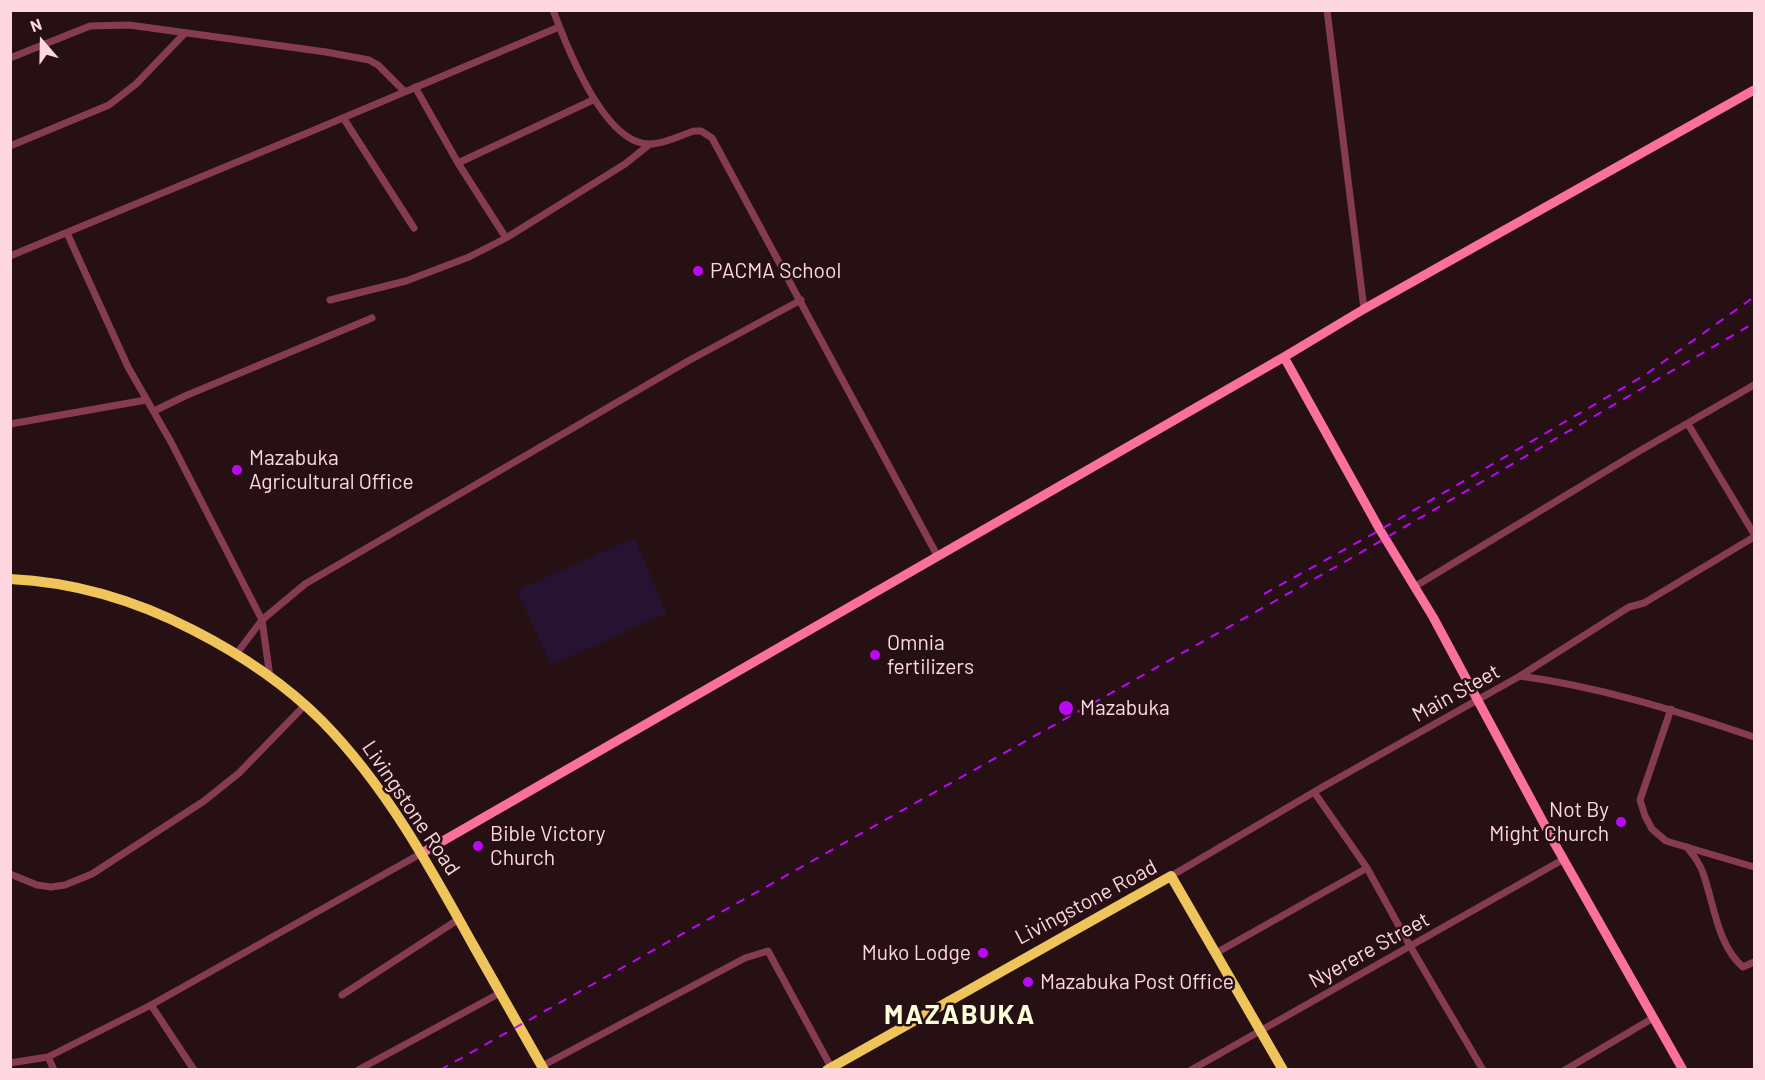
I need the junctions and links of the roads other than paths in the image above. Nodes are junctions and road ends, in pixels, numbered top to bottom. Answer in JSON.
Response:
{"nodes":[{"id":1,"x":553,"y":10,"type":"edge"},
{"id":2,"x":1327,"y":10,"type":"edge"},
{"id":3,"x":559,"y":27,"type":"junction"},
{"id":4,"x":184,"y":34,"type":"junction"},
{"id":5,"x":10,"y":58,"type":"edge"},
{"id":6,"x":415,"y":87,"type":"junction"},
{"id":7,"x":1755,"y":90,"type":"edge"},
{"id":8,"x":404,"y":91,"type":"junction"},
{"id":9,"x":593,"y":100,"type":"junction"},
{"id":10,"x":344,"y":119,"type":"junction"},
{"id":11,"x":650,"y":144,"type":"junction"},
{"id":12,"x":10,"y":146,"type":"edge"},
{"id":13,"x":458,"y":163,"type":"junction"},
{"id":14,"x":414,"y":228,"type":"dead end"},
{"id":15,"x":67,"y":233,"type":"junction"},
{"id":16,"x":506,"y":238,"type":"junction"},
{"id":17,"x":10,"y":256,"type":"edge"},
{"id":18,"x":330,"y":300,"type":"dead end"},
{"id":19,"x":801,"y":300,"type":"junction"},
{"id":20,"x":1364,"y":309,"type":"junction"},
{"id":21,"x":372,"y":318,"type":"dead end"},
{"id":22,"x":1284,"y":357,"type":"junction"},
{"id":23,"x":1755,"y":385,"type":"edge"},
{"id":24,"x":146,"y":400,"type":"junction"},
{"id":25,"x":154,"y":411,"type":"junction"},
{"id":26,"x":10,"y":424,"type":"edge"},
{"id":27,"x":1688,"y":424,"type":"junction"},
{"id":28,"x":1748,"y":524,"type":"junction"},
{"id":29,"x":1755,"y":536,"type":"edge"},
{"id":30,"x":1744,"y":543,"type":"junction"},
{"id":31,"x":938,"y":557,"type":"junction"},
{"id":32,"x":10,"y":579,"type":"edge"},
{"id":33,"x":1414,"y":587,"type":"junction"},
{"id":34,"x":262,"y":620,"type":"junction"},
{"id":35,"x":237,"y":653,"type":"junction"},
{"id":36,"x":1520,"y":676,"type":"junction"},
{"id":37,"x":270,"y":677,"type":"junction"},
{"id":38,"x":1478,"y":700,"type":"junction"},
{"id":39,"x":304,"y":705,"type":"junction"},
{"id":40,"x":1671,"y":709,"type":"junction"},
{"id":41,"x":1755,"y":737,"type":"edge"},
{"id":42,"x":1314,"y":792,"type":"junction"},
{"id":43,"x":1687,"y":848,"type":"junction"},
{"id":44,"x":422,"y":853,"type":"junction"},
{"id":45,"x":1564,"y":859,"type":"junction"},
{"id":46,"x":1755,"y":867,"type":"edge"},
{"id":47,"x":1367,"y":868,"type":"junction"},
{"id":48,"x":10,"y":874,"type":"edge"},
{"id":49,"x":1171,"y":876,"type":"junction"},
{"id":50,"x":459,"y":919,"type":"junction"},
{"id":51,"x":1410,"y":946,"type":"junction"},
{"id":52,"x":1216,"y":953,"type":"junction"},
{"id":53,"x":1755,"y":962,"type":"edge"},
{"id":54,"x":500,"y":993,"type":"junction"},
{"id":55,"x":342,"y":995,"type":"dead end"},
{"id":56,"x":151,"y":1005,"type":"junction"},
{"id":57,"x":1653,"y":1018,"type":"junction"},
{"id":58,"x":1261,"y":1030,"type":"junction"},
{"id":59,"x":48,"y":1057,"type":"junction"},
{"id":60,"x":10,"y":1063,"type":"edge"},
{"id":61,"x":543,"y":1068,"type":"edge"},
{"id":62,"x":829,"y":1068,"type":"edge"},
{"id":63,"x":54,"y":1070,"type":"edge"},
{"id":64,"x":194,"y":1070,"type":"edge"},
{"id":65,"x":358,"y":1070,"type":"edge"},
{"id":66,"x":1191,"y":1070,"type":"edge"},
{"id":67,"x":1283,"y":1070,"type":"edge"},
{"id":68,"x":1483,"y":1070,"type":"edge"},
{"id":69,"x":1564,"y":1070,"type":"edge"},
{"id":70,"x":1683,"y":1070,"type":"edge"}],
"edges":[{"from":1,"to":3,"type":"street"},
{"from":2,"to":20,"type":"street"},
{"from":3,"to":6,"type":"street"},
{"from":3,"to":9,"type":"street"},
{"from":4,"to":5,"type":"street"},
{"from":4,"to":8,"type":"street"},
{"from":4,"to":12,"type":"street"},
{"from":6,"to":8,"type":"street"},
{"from":6,"to":13,"type":"street"},
{"from":7,"to":20,"type":"main road"},
{"from":8,"to":10,"type":"street"},
{"from":9,"to":11,"type":"street"},
{"from":9,"to":13,"type":"street"},
{"from":10,"to":14,"type":"street"},
{"from":10,"to":15,"type":"street"},
{"from":11,"to":16,"type":"street"},
{"from":11,"to":19,"type":"street"},
{"from":13,"to":16,"type":"street"},
{"from":15,"to":17,"type":"street"},
{"from":15,"to":24,"type":"street"},
{"from":16,"to":18,"type":"street"},
{"from":19,"to":31,"type":"street"},
{"from":19,"to":34,"type":"street"},
{"from":20,"to":22,"type":"main road"},
{"from":21,"to":25,"type":"street"},
{"from":22,"to":31,"type":"main road"},
{"from":22,"to":33,"type":"main road"},
{"from":23,"to":27,"type":"street"},
{"from":24,"to":25,"type":"street"},
{"from":24,"to":26,"type":"street"},
{"from":25,"to":34,"type":"street"},
{"from":27,"to":28,"type":"street"},
{"from":27,"to":33,"type":"street"},
{"from":28,"to":29,"type":"street"},
{"from":28,"to":30,"type":"street"},
{"from":29,"to":30,"type":"street","name":"Main Steet"},
{"from":30,"to":36,"type":"street","name":"Main Steet"},
{"from":31,"to":44,"type":"main road"},
{"from":32,"to":35,"type":"highway","name":"Livingstone Road"},
{"from":33,"to":38,"type":"main road"},
{"from":34,"to":35,"type":"street"},
{"from":34,"to":37,"type":"street"},
{"from":35,"to":37,"type":"highway","name":"Livingstone Road"},
{"from":36,"to":38,"type":"street","name":"Main Steet"},
{"from":36,"to":40,"type":"street"},
{"from":37,"to":39,"type":"highway","name":"Livingstone Road"},
{"from":38,"to":42,"type":"street","name":"Main Steet"},
{"from":38,"to":45,"type":"main road"},
{"from":39,"to":44,"type":"highway","name":"Livingstone Road"},
{"from":39,"to":48,"type":"street"},
{"from":40,"to":41,"type":"street"},
{"from":40,"to":43,"type":"street"},
{"from":42,"to":47,"type":"street"},
{"from":42,"to":49,"type":"street","name":"Main Steet"},
{"from":43,"to":46,"type":"street"},
{"from":43,"to":53,"type":"street"},
{"from":44,"to":50,"type":"highway","name":"Livingstone Road"},
{"from":44,"to":56,"type":"street"},
{"from":45,"to":51,"type":"street","name":"Nyerere Street"},
{"from":45,"to":57,"type":"main road"},
{"from":47,"to":51,"type":"street"},
{"from":47,"to":52,"type":"street"},
{"from":49,"to":52,"type":"highway","name":"Livingstone Road"},
{"from":49,"to":62,"type":"highway","name":"Livingstone Road"},
{"from":50,"to":54,"type":"highway","name":"Livingstone Road"},
{"from":50,"to":55,"type":"street"},
{"from":51,"to":58,"type":"street","name":"Nyerere Street"},
{"from":51,"to":68,"type":"street"},
{"from":52,"to":58,"type":"highway","name":"Livingstone Road"},
{"from":54,"to":61,"type":"highway","name":"Livingstone Road"},
{"from":54,"to":65,"type":"street"},
{"from":56,"to":59,"type":"street"},
{"from":56,"to":64,"type":"street"},
{"from":57,"to":69,"type":"street"},
{"from":57,"to":70,"type":"main road"},
{"from":58,"to":66,"type":"street","name":"Nyerere Street"},
{"from":58,"to":67,"type":"highway","name":"Livingstone Road"},
{"from":59,"to":60,"type":"street"},
{"from":59,"to":63,"type":"street"},
{"from":61,"to":62,"type":"street"}]}
